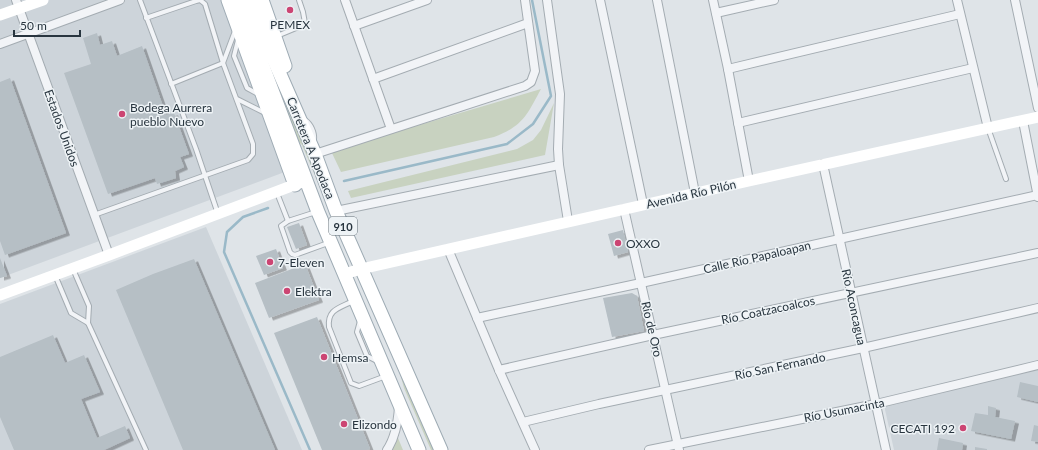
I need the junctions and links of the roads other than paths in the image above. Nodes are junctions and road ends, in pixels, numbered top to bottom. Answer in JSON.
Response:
{"nodes":[{"id":1,"x":43,"y":0,"type":"edge"},
{"id":2,"x":120,"y":0,"type":"edge"},
{"id":3,"x":140,"y":0,"type":"edge"},
{"id":4,"x":228,"y":0,"type":"edge"},
{"id":5,"x":238,"y":0,"type":"edge"},
{"id":6,"x":299,"y":0,"type":"edge"},
{"id":7,"x":345,"y":0,"type":"edge"},
{"id":8,"x":427,"y":0,"type":"edge"},
{"id":9,"x":525,"y":0,"type":"edge"},
{"id":10,"x":547,"y":0,"type":"edge"},
{"id":11,"x":600,"y":0,"type":"edge"},
{"id":12,"x":657,"y":0,"type":"edge"},
{"id":13,"x":713,"y":0,"type":"edge"},
{"id":14,"x":774,"y":0,"type":"edge"},
{"id":15,"x":957,"y":0,"type":"edge"},
{"id":16,"x":1015,"y":0,"type":"edge"},
{"id":17,"x":256,"y":1,"type":"edge"},
{"id":18,"x":18,"y":4,"type":"edge"},
{"id":19,"x":716,"y":13,"type":"junction"},
{"id":20,"x":960,"y":14,"type":"junction"},
{"id":21,"x":0,"y":15,"type":"edge"},
{"id":22,"x":146,"y":18,"type":"junction"},
{"id":23,"x":528,"y":23,"type":"junction"},
{"id":24,"x":354,"y":26,"type":"junction"},
{"id":25,"x":238,"y":30,"type":"junction"},
{"id":26,"x":28,"y":34,"type":"junction"},
{"id":27,"x":270,"y":39,"type":"junction"},
{"id":28,"x":0,"y":44,"type":"edge"},
{"id":29,"x":223,"y":63,"type":"junction"},
{"id":30,"x":973,"y":68,"type":"junction"},
{"id":31,"x":728,"y":69,"type":"junction"},
{"id":32,"x":373,"y":79,"type":"junction"},
{"id":33,"x":170,"y":84,"type":"junction"},
{"id":34,"x":237,"y":99,"type":"junction"},
{"id":35,"x":1038,"y":108,"type":"edge"},
{"id":36,"x":269,"y":114,"type":"junction"},
{"id":37,"x":1038,"y":117,"type":"edge"},
{"id":38,"x":1023,"y":121,"type":"junction"},
{"id":39,"x":738,"y":123,"type":"junction"},
{"id":40,"x":988,"y":128,"type":"junction"},
{"id":41,"x":391,"y":129,"type":"junction"},
{"id":42,"x":313,"y":151,"type":"junction"},
{"id":43,"x":823,"y":164,"type":"junction"},
{"id":44,"x":559,"y":165,"type":"junction"},
{"id":45,"x":204,"y":174,"type":"junction"},
{"id":46,"x":1006,"y":179,"type":"dead end"},
{"id":47,"x":748,"y":181,"type":"junction"},
{"id":48,"x":300,"y":182,"type":"junction"},
{"id":49,"x":276,"y":191,"type":"junction"},
{"id":50,"x":695,"y":193,"type":"junction"},
{"id":51,"x":1038,"y":196,"type":"edge"},
{"id":52,"x":643,"y":204,"type":"junction"},
{"id":53,"x":624,"y":209,"type":"junction"},
{"id":54,"x":336,"y":211,"type":"junction"},
{"id":55,"x":318,"y":212,"type":"junction"},
{"id":56,"x":218,"y":214,"type":"junction"},
{"id":57,"x":94,"y":215,"type":"junction"},
{"id":58,"x":288,"y":221,"type":"junction"},
{"id":59,"x":568,"y":221,"type":"junction"},
{"id":60,"x":839,"y":238,"type":"junction"},
{"id":61,"x":330,"y":242,"type":"junction"},
{"id":62,"x":448,"y":250,"type":"junction"},
{"id":63,"x":1038,"y":253,"type":"edge"},
{"id":64,"x":109,"y":256,"type":"junction"},
{"id":65,"x":73,"y":268,"type":"junction"},
{"id":66,"x":361,"y":269,"type":"junction"},
{"id":67,"x":344,"y":274,"type":"junction"},
{"id":68,"x":55,"y":275,"type":"junction"},
{"id":69,"x":641,"y":283,"type":"junction"},
{"id":70,"x":851,"y":293,"type":"junction"},
{"id":71,"x":0,"y":295,"type":"edge"},
{"id":72,"x":355,"y":300,"type":"junction"},
{"id":73,"x":1038,"y":308,"type":"edge"},
{"id":74,"x":477,"y":318,"type":"junction"},
{"id":75,"x":88,"y":322,"type":"junction"},
{"id":76,"x":653,"y":335,"type":"junction"},
{"id":77,"x":864,"y":348,"type":"junction"},
{"id":78,"x":1038,"y":365,"type":"edge"},
{"id":79,"x":385,"y":369,"type":"junction"},
{"id":80,"x":499,"y":370,"type":"junction"},
{"id":81,"x":666,"y":390,"type":"junction"},
{"id":82,"x":399,"y":400,"type":"junction"},
{"id":83,"x":876,"y":404,"type":"junction"},
{"id":84,"x":523,"y":422,"type":"junction"},
{"id":85,"x":679,"y":447,"type":"edge"},
{"id":86,"x":146,"y":450,"type":"edge"},
{"id":87,"x":387,"y":450,"type":"edge"},
{"id":88,"x":419,"y":450,"type":"edge"},
{"id":89,"x":441,"y":450,"type":"edge"},
{"id":90,"x":535,"y":450,"type":"edge"},
{"id":91,"x":649,"y":450,"type":"edge"},
{"id":92,"x":886,"y":450,"type":"edge"}],
"edges":[{"from":1,"to":18,"type":"main road"},
{"from":2,"to":26,"type":"street"},
{"from":3,"to":22,"type":"lane"},
{"from":4,"to":25,"type":"main road"},
{"from":5,"to":48,"type":"main road","name":"Carretera A Apodaca","number":"910"},
{"from":6,"to":27,"type":"lane"},
{"from":7,"to":24,"type":"street"},
{"from":8,"to":24,"type":"street"},
{"from":9,"to":23,"type":"street"},
{"from":10,"to":44,"type":"street"},
{"from":11,"to":52,"type":"street"},
{"from":12,"to":50,"type":"street"},
{"from":13,"to":19,"type":"street"},
{"from":14,"to":19,"type":"street"},
{"from":15,"to":20,"type":"street"},
{"from":16,"to":35,"type":"street"},
{"from":17,"to":27,"type":"main road","name":"Carretera A Apodaca","number":"910"},
{"from":18,"to":21,"type":"main road"},
{"from":18,"to":26,"type":"street","name":"Estados Unidos"},
{"from":19,"to":31,"type":"street"},
{"from":20,"to":30,"type":"street"},
{"from":20,"to":31,"type":"street"},
{"from":22,"to":29,"type":"lane"},
{"from":22,"to":33,"type":"lane"},
{"from":23,"to":32,"type":"street"},
{"from":23,"to":41,"type":"street"},
{"from":24,"to":32,"type":"street"},
{"from":25,"to":29,"type":"lane"},
{"from":25,"to":36,"type":"main road"},
{"from":26,"to":28,"type":"street"},
{"from":26,"to":57,"type":"street","name":"Estados Unidos"},
{"from":27,"to":42,"type":"main road","name":"Carretera A Apodaca","number":"910"},
{"from":29,"to":33,"type":"lane"},
{"from":29,"to":34,"type":"lane"},
{"from":30,"to":39,"type":"street"},
{"from":30,"to":40,"type":"street"},
{"from":31,"to":39,"type":"street"},
{"from":32,"to":41,"type":"street"},
{"from":33,"to":45,"type":"lane"},
{"from":34,"to":36,"type":"lane"},
{"from":34,"to":45,"type":"lane"},
{"from":36,"to":48,"type":"main road"},
{"from":37,"to":38,"type":"main road","name":"Avenida Río Pilón"},
{"from":38,"to":40,"type":"main road","name":"Avenida Río Pilón"},
{"from":38,"to":51,"type":"street"},
{"from":39,"to":47,"type":"street"},
{"from":40,"to":43,"type":"main road","name":"Avenida Río Pilón"},
{"from":40,"to":46,"type":"lane"},
{"from":41,"to":42,"type":"street"},
{"from":42,"to":54,"type":"main road","name":"Carretera A Apodaca","number":"910"},
{"from":43,"to":47,"type":"main road","name":"Avenida Río Pilón"},
{"from":43,"to":60,"type":"street","name":"Río Aconcagua"},
{"from":44,"to":54,"type":"street"},
{"from":44,"to":59,"type":"street"},
{"from":45,"to":56,"type":"lane"},
{"from":45,"to":57,"type":"lane"},
{"from":47,"to":50,"type":"main road","name":"Avenida Río Pilón"},
{"from":48,"to":49,"type":"main road"},
{"from":48,"to":55,"type":"main road","name":"Carretera A Apodaca","number":"910"},
{"from":49,"to":56,"type":"main road"},
{"from":49,"to":58,"type":"lane"},
{"from":50,"to":52,"type":"main road","name":"Avenida Río Pilón"},
{"from":51,"to":60,"type":"street","name":"Calle Río Papaloapan"},
{"from":52,"to":53,"type":"main road","name":"Avenida Río Pilón"},
{"from":53,"to":59,"type":"main road","name":"Avenida Río Pilón"},
{"from":53,"to":69,"type":"street","name":"Río de Oro"},
{"from":54,"to":66,"type":"main road","name":"Carretera A Apodaca","number":"910"},
{"from":55,"to":58,"type":"lane"},
{"from":55,"to":61,"type":"main road","name":"Carretera A Apodaca","number":"910"},
{"from":56,"to":64,"type":"main road"},
{"from":57,"to":64,"type":"street","name":"Estados Unidos"},
{"from":58,"to":61,"type":"lane"},
{"from":59,"to":62,"type":"main road","name":"Avenida Río Pilón"},
{"from":60,"to":69,"type":"street","name":"Calle Río Papaloapan"},
{"from":60,"to":70,"type":"street","name":"Río Aconcagua"},
{"from":61,"to":67,"type":"main road","name":"Carretera A Apodaca","number":"910"},
{"from":62,"to":66,"type":"main road","name":"Avenida Río Pilón"},
{"from":62,"to":74,"type":"street"},
{"from":63,"to":70,"type":"street","name":"Río Coatzacoalcos"},
{"from":64,"to":65,"type":"main road"},
{"from":65,"to":68,"type":"main road"},
{"from":65,"to":75,"type":"lane"},
{"from":66,"to":67,"type":"main road","name":"Avenida Río Pilón"},
{"from":66,"to":89,"type":"main road","name":"Carretera A Apodaca","number":"910"},
{"from":67,"to":72,"type":"main road","name":"Carretera A Apodaca","number":"910"},
{"from":68,"to":71,"type":"main road"},
{"from":68,"to":75,"type":"lane"},
{"from":69,"to":74,"type":"street","name":"Calle Río Papaloapan"},
{"from":69,"to":76,"type":"street","name":"Río de Oro"},
{"from":70,"to":76,"type":"street","name":"Río Coatzacoalcos"},
{"from":70,"to":77,"type":"street","name":"Río Aconcagua"},
{"from":72,"to":79,"type":"main road","name":"Carretera A Apodaca","number":"910"},
{"from":72,"to":79,"type":"lane"},
{"from":73,"to":77,"type":"street","name":"Río San Fernando"},
{"from":74,"to":80,"type":"street"},
{"from":75,"to":86,"type":"lane"},
{"from":76,"to":80,"type":"street","name":"Río Coatzacoalcos"},
{"from":76,"to":81,"type":"street","name":"Río de Oro"},
{"from":77,"to":81,"type":"street","name":"Río San Fernando"},
{"from":77,"to":83,"type":"street","name":"Río Aconcagua"},
{"from":78,"to":83,"type":"street","name":"Río Usumacinta"},
{"from":79,"to":82,"type":"main road","name":"Carretera A Apodaca","number":"910"},
{"from":80,"to":84,"type":"street"},
{"from":81,"to":84,"type":"street","name":"Río San Fernando"},
{"from":81,"to":85,"type":"street","name":"Río de Oro"},
{"from":82,"to":87,"type":"street"},
{"from":82,"to":88,"type":"main road","name":"Carretera A Apodaca","number":"910"},
{"from":83,"to":85,"type":"street","name":"Río Usumacinta"},
{"from":83,"to":92,"type":"street","name":"Río Aconcagua"},
{"from":84,"to":90,"type":"street"},
{"from":85,"to":91,"type":"street","name":"Río Usumacinta"}]}
